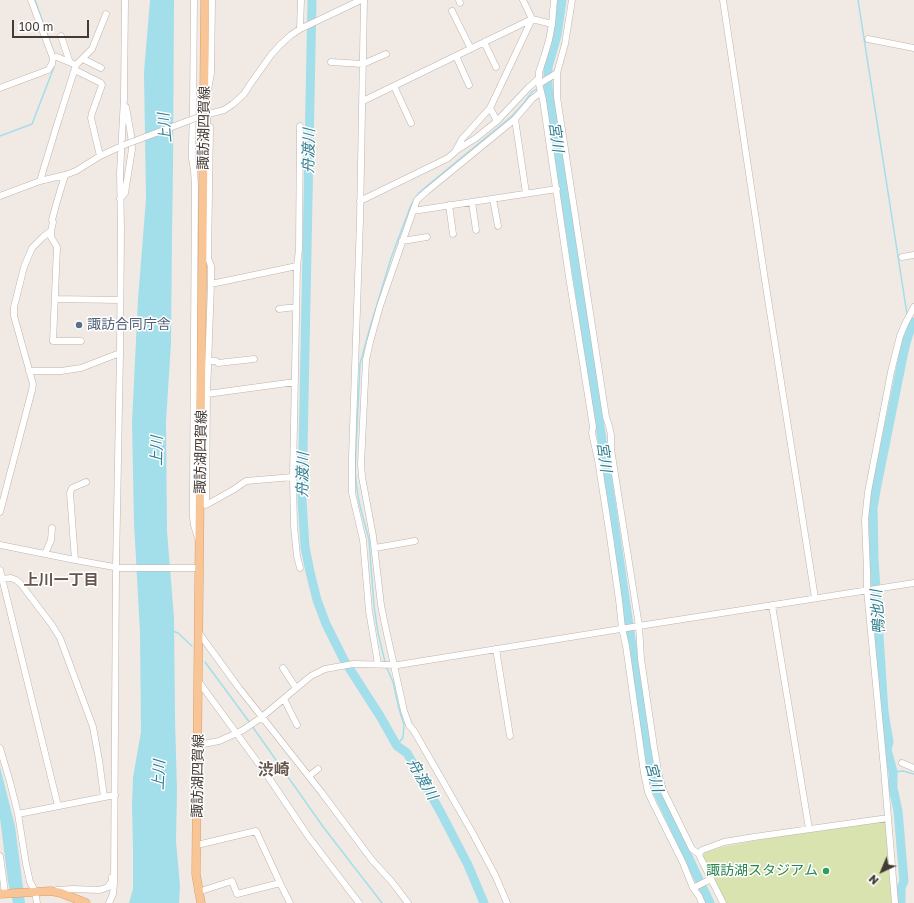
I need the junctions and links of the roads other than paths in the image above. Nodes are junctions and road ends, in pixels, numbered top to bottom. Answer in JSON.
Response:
{"nodes":[{"id":1,"x":31,"y":0,"type":"edge"},
{"id":2,"x":125,"y":0,"type":"edge"},
{"id":3,"x":194,"y":0,"type":"edge"},
{"id":4,"x":205,"y":0,"type":"edge"},
{"id":5,"x":212,"y":0,"type":"edge"},
{"id":6,"x":301,"y":0,"type":"edge"},
{"id":7,"x":361,"y":0,"type":"edge"},
{"id":8,"x":364,"y":0,"type":"edge"},
{"id":9,"x":523,"y":0,"type":"edge"},
{"id":10,"x":554,"y":0,"type":"edge"},
{"id":11,"x":572,"y":0,"type":"edge"},
{"id":12,"x":723,"y":0,"type":"edge"},
{"id":13,"x":452,"y":11,"type":"dead end"},
{"id":14,"x":106,"y":14,"type":"dead end"},
{"id":15,"x":532,"y":19,"type":"junction"},
{"id":16,"x":552,"y":24,"type":"junction"},
{"id":17,"x":302,"y":28,"type":"junction"},
{"id":18,"x":61,"y":36,"type":"dead end"},
{"id":19,"x":868,"y":39,"type":"dead end"},
{"id":20,"x":484,"y":42,"type":"junction"},
{"id":21,"x":914,"y":48,"type":"edge"},
{"id":22,"x":471,"y":49,"type":"junction"},
{"id":23,"x":386,"y":54,"type":"dead end"},
{"id":24,"x":456,"y":56,"type":"junction"},
{"id":25,"x":52,"y":58,"type":"junction"},
{"id":26,"x":83,"y":59,"type":"junction"},
{"id":27,"x":69,"y":62,"type":"junction"},
{"id":28,"x":331,"y":62,"type":"dead end"},
{"id":29,"x":363,"y":64,"type":"junction"},
{"id":30,"x":496,"y":67,"type":"dead end"},
{"id":31,"x":76,"y":68,"type":"junction"},
{"id":32,"x":101,"y":68,"type":"dead end"},
{"id":33,"x":555,"y":74,"type":"junction"},
{"id":34,"x":539,"y":82,"type":"junction"},
{"id":35,"x":469,"y":85,"type":"dead end"},
{"id":36,"x":394,"y":86,"type":"junction"},
{"id":37,"x":0,"y":88,"type":"edge"},
{"id":38,"x":541,"y":92,"type":"junction"},
{"id":39,"x":124,"y":98,"type":"junction"},
{"id":40,"x":204,"y":101,"type":"junction"},
{"id":41,"x":363,"y":101,"type":"junction"},
{"id":42,"x":490,"y":108,"type":"junction"},
{"id":43,"x":204,"y":116,"type":"junction"},
{"id":44,"x":515,"y":119,"type":"junction"},
{"id":45,"x":498,"y":121,"type":"junction"},
{"id":46,"x":411,"y":123,"type":"dead end"},
{"id":47,"x":300,"y":126,"type":"dead end"},
{"id":48,"x":123,"y":146,"type":"junction"},
{"id":49,"x":455,"y":152,"type":"junction"},
{"id":50,"x":100,"y":156,"type":"junction"},
{"id":51,"x":65,"y":175,"type":"junction"},
{"id":52,"x":40,"y":182,"type":"junction"},
{"id":53,"x":557,"y":189,"type":"junction"},
{"id":54,"x":526,"y":193,"type":"junction"},
{"id":55,"x":0,"y":196,"type":"edge"},
{"id":56,"x":120,"y":199,"type":"junction"},
{"id":57,"x":493,"y":199,"type":"junction"},
{"id":58,"x":360,"y":200,"type":"junction"},
{"id":59,"x":472,"y":202,"type":"junction"},
{"id":60,"x":449,"y":205,"type":"junction"},
{"id":61,"x":413,"y":211,"type":"junction"},
{"id":62,"x":498,"y":226,"type":"dead end"},
{"id":63,"x":476,"y":230,"type":"dead end"},
{"id":64,"x":50,"y":231,"type":"junction"},
{"id":65,"x":453,"y":234,"type":"dead end"},
{"id":66,"x":427,"y":237,"type":"dead end"},
{"id":67,"x":402,"y":241,"type":"junction"},
{"id":68,"x":914,"y":255,"type":"edge"},
{"id":69,"x":902,"y":257,"type":"dead end"},
{"id":70,"x":297,"y":266,"type":"junction"},
{"id":71,"x":211,"y":284,"type":"junction"},
{"id":72,"x":55,"y":298,"type":"junction"},
{"id":73,"x":120,"y":300,"type":"junction"},
{"id":74,"x":296,"y":307,"type":"junction"},
{"id":75,"x":914,"y":307,"type":"edge"},
{"id":76,"x":279,"y":309,"type":"dead end"},
{"id":77,"x":81,"y":340,"type":"dead end"},
{"id":78,"x":120,"y":353,"type":"junction"},
{"id":79,"x":254,"y":359,"type":"dead end"},
{"id":80,"x":208,"y":361,"type":"junction"},
{"id":81,"x":29,"y":371,"type":"junction"},
{"id":82,"x":295,"y":382,"type":"junction"},
{"id":83,"x":207,"y":394,"type":"junction"},
{"id":84,"x":293,"y":477,"type":"junction"},
{"id":85,"x":86,"y":482,"type":"dead end"},
{"id":86,"x":0,"y":512,"type":"edge"},
{"id":87,"x":52,"y":528,"type":"dead end"},
{"id":88,"x":415,"y":541,"type":"dead end"},
{"id":89,"x":200,"y":544,"type":"junction"},
{"id":90,"x":0,"y":545,"type":"edge"},
{"id":91,"x":67,"y":546,"type":"dead end"},
{"id":92,"x":74,"y":547,"type":"junction"},
{"id":93,"x":375,"y":548,"type":"junction"},
{"id":94,"x":45,"y":554,"type":"junction"},
{"id":95,"x":76,"y":560,"type":"junction"},
{"id":96,"x":118,"y":568,"type":"junction"},
{"id":97,"x":198,"y":568,"type":"junction"},
{"id":98,"x":300,"y":568,"type":"dead end"},
{"id":99,"x":0,"y":570,"type":"edge"},
{"id":100,"x":2,"y":579,"type":"junction"},
{"id":101,"x":914,"y":583,"type":"edge"},
{"id":102,"x":867,"y":590,"type":"junction"},
{"id":103,"x":815,"y":598,"type":"junction"},
{"id":104,"x":772,"y":605,"type":"junction"},
{"id":105,"x":637,"y":626,"type":"junction"},
{"id":106,"x":623,"y":628,"type":"junction"},
{"id":107,"x":199,"y":634,"type":"junction"},
{"id":108,"x":496,"y":649,"type":"junction"},
{"id":109,"x":378,"y":664,"type":"junction"},
{"id":110,"x":393,"y":665,"type":"junction"},
{"id":111,"x":283,"y":668,"type":"dead end"},
{"id":112,"x":199,"y":682,"type":"junction"},
{"id":113,"x":296,"y":688,"type":"junction"},
{"id":114,"x":284,"y":699,"type":"junction"},
{"id":115,"x":262,"y":718,"type":"junction"},
{"id":116,"x":297,"y":725,"type":"dead end"},
{"id":117,"x":237,"y":733,"type":"junction"},
{"id":118,"x":510,"y":736,"type":"dead end"},
{"id":119,"x":198,"y":745,"type":"junction"},
{"id":120,"x":0,"y":748,"type":"edge"},
{"id":121,"x":902,"y":763,"type":"dead end"},
{"id":122,"x":914,"y":768,"type":"edge"},
{"id":123,"x":318,"y":769,"type":"dead end"},
{"id":124,"x":309,"y":776,"type":"junction"},
{"id":125,"x":115,"y":795,"type":"junction"},
{"id":126,"x":104,"y":797,"type":"junction"},
{"id":127,"x":58,"y":806,"type":"junction"},
{"id":128,"x":18,"y":814,"type":"junction"},
{"id":129,"x":888,"y":818,"type":"junction"},
{"id":130,"x":808,"y":829,"type":"junction"},
{"id":131,"x":197,"y":845,"type":"junction"},
{"id":132,"x":698,"y":854,"type":"junction"},
{"id":133,"x":0,"y":857,"type":"edge"},
{"id":134,"x":113,"y":871,"type":"junction"},
{"id":135,"x":709,"y":880,"type":"junction"},
{"id":136,"x":280,"y":882,"type":"junction"},
{"id":137,"x":694,"y":888,"type":"junction"},
{"id":138,"x":51,"y":891,"type":"junction"},
{"id":139,"x":35,"y":892,"type":"junction"},
{"id":140,"x":198,"y":892,"type":"junction"},
{"id":141,"x":4,"y":893,"type":"edge"},
{"id":142,"x":38,"y":903,"type":"edge"},
{"id":143,"x":74,"y":903,"type":"edge"},
{"id":144,"x":86,"y":903,"type":"edge"},
{"id":145,"x":109,"y":903,"type":"edge"},
{"id":146,"x":201,"y":903,"type":"edge"},
{"id":147,"x":290,"y":903,"type":"edge"},
{"id":148,"x":359,"y":903,"type":"edge"},
{"id":149,"x":408,"y":903,"type":"edge"},
{"id":150,"x":507,"y":903,"type":"edge"},
{"id":151,"x":702,"y":903,"type":"edge"},
{"id":152,"x":723,"y":903,"type":"edge"},
{"id":153,"x":896,"y":903,"type":"edge"}],
"edges":[{"from":1,"to":25,"type":"street"},
{"from":2,"to":39,"type":"street"},
{"from":3,"to":89,"type":"street"},
{"from":4,"to":40,"type":"main road","name":"諏訪湖四賀線"},
{"from":5,"to":40,"type":"street"},
{"from":6,"to":17,"type":"street"},
{"from":7,"to":17,"type":"street"},
{"from":8,"to":29,"type":"street"},
{"from":9,"to":15,"type":"street"},
{"from":10,"to":16,"type":"street"},
{"from":11,"to":33,"type":"street"},
{"from":12,"to":103,"type":"street"},
{"from":13,"to":22,"type":"street"},
{"from":14,"to":26,"type":"street"},
{"from":15,"to":16,"type":"street"},
{"from":15,"to":20,"type":"street"},
{"from":15,"to":42,"type":"street"},
{"from":16,"to":34,"type":"street"},
{"from":17,"to":43,"type":"street"},
{"from":18,"to":27,"type":"street"},
{"from":19,"to":21,"type":"street"},
{"from":20,"to":22,"type":"street"},
{"from":20,"to":30,"type":"street"},
{"from":22,"to":24,"type":"street"},
{"from":23,"to":29,"type":"street"},
{"from":24,"to":35,"type":"street"},
{"from":24,"to":36,"type":"street"},
{"from":25,"to":27,"type":"street"},
{"from":25,"to":37,"type":"street"},
{"from":26,"to":31,"type":"street"},
{"from":26,"to":32,"type":"street"},
{"from":27,"to":31,"type":"street"},
{"from":28,"to":29,"type":"street"},
{"from":29,"to":41,"type":"street"},
{"from":31,"to":50,"type":"street"},
{"from":31,"to":52,"type":"street"},
{"from":33,"to":34,"type":"street"},
{"from":33,"to":105,"type":"street"},
{"from":34,"to":38,"type":"street"},
{"from":34,"to":45,"type":"street"},
{"from":36,"to":41,"type":"street"},
{"from":36,"to":46,"type":"street"},
{"from":38,"to":44,"type":"street"},
{"from":38,"to":53,"type":"street"},
{"from":39,"to":48,"type":"street"},
{"from":39,"to":56,"type":"street"},
{"from":40,"to":43,"type":"main road","name":"諏訪湖四賀線"},
{"from":41,"to":58,"type":"street"},
{"from":42,"to":45,"type":"street"},
{"from":42,"to":49,"type":"street"},
{"from":43,"to":48,"type":"street","bridge":true},
{"from":43,"to":71,"type":"street"},
{"from":43,"to":89,"type":"main road","name":"諏訪湖四賀線"},
{"from":44,"to":54,"type":"street"},
{"from":44,"to":61,"type":"street"},
{"from":45,"to":49,"type":"street"},
{"from":47,"to":70,"type":"street"},
{"from":48,"to":50,"type":"street"},
{"from":48,"to":56,"type":"street"},
{"from":49,"to":58,"type":"street"},
{"from":50,"to":51,"type":"street"},
{"from":51,"to":52,"type":"street"},
{"from":51,"to":64,"type":"street"},
{"from":52,"to":55,"type":"street"},
{"from":53,"to":54,"type":"street"},
{"from":53,"to":106,"type":"street"},
{"from":54,"to":57,"type":"street"},
{"from":56,"to":73,"type":"street"},
{"from":57,"to":59,"type":"street"},
{"from":57,"to":62,"type":"street"},
{"from":58,"to":109,"type":"street"},
{"from":59,"to":60,"type":"street"},
{"from":59,"to":63,"type":"street"},
{"from":60,"to":61,"type":"street"},
{"from":60,"to":65,"type":"street"},
{"from":61,"to":67,"type":"street"},
{"from":64,"to":72,"type":"street"},
{"from":64,"to":81,"type":"street"},
{"from":66,"to":67,"type":"street"},
{"from":67,"to":93,"type":"street"},
{"from":68,"to":69,"type":"street"},
{"from":70,"to":71,"type":"street"},
{"from":70,"to":74,"type":"street"},
{"from":71,"to":80,"type":"street"},
{"from":72,"to":73,"type":"street"},
{"from":72,"to":77,"type":"street"},
{"from":73,"to":78,"type":"street"},
{"from":74,"to":76,"type":"street"},
{"from":74,"to":82,"type":"street"},
{"from":75,"to":102,"type":"street"},
{"from":78,"to":81,"type":"street"},
{"from":78,"to":96,"type":"street"},
{"from":79,"to":80,"type":"street"},
{"from":80,"to":83,"type":"street"},
{"from":81,"to":86,"type":"street"},
{"from":82,"to":83,"type":"street"},
{"from":82,"to":84,"type":"street"},
{"from":83,"to":84,"type":"street"},
{"from":84,"to":98,"type":"street"},
{"from":85,"to":92,"type":"street"},
{"from":87,"to":94,"type":"street"},
{"from":88,"to":93,"type":"street"},
{"from":89,"to":97,"type":"main road","name":"諏訪湖四賀線"},
{"from":90,"to":94,"type":"street"},
{"from":91,"to":92,"type":"street"},
{"from":92,"to":95,"type":"street"},
{"from":93,"to":110,"type":"street"},
{"from":94,"to":95,"type":"street"},
{"from":95,"to":96,"type":"street"},
{"from":96,"to":97,"type":"street"},
{"from":96,"to":125,"type":"street"},
{"from":97,"to":107,"type":"main road","name":"諏訪湖四賀線"},
{"from":99,"to":100,"type":"street"},
{"from":100,"to":126,"type":"street"},
{"from":100,"to":127,"type":"street"},
{"from":101,"to":102,"type":"street"},
{"from":102,"to":103,"type":"street"},
{"from":102,"to":129,"type":"street"},
{"from":103,"to":104,"type":"street"},
{"from":104,"to":105,"type":"street"},
{"from":104,"to":130,"type":"street"},
{"from":105,"to":106,"type":"street"},
{"from":105,"to":132,"type":"street"},
{"from":106,"to":108,"type":"street"},
{"from":106,"to":137,"type":"street"},
{"from":107,"to":112,"type":"main road","name":"諏訪湖四賀線"},
{"from":107,"to":115,"type":"street"},
{"from":108,"to":110,"type":"street"},
{"from":108,"to":118,"type":"street"},
{"from":109,"to":110,"type":"street"},
{"from":109,"to":113,"type":"street"},
{"from":110,"to":150,"type":"street"},
{"from":111,"to":113,"type":"street"},
{"from":112,"to":117,"type":"street"},
{"from":112,"to":119,"type":"main road","name":"諏訪湖四賀線"},
{"from":113,"to":114,"type":"street"},
{"from":114,"to":115,"type":"street"},
{"from":114,"to":116,"type":"street"},
{"from":115,"to":117,"type":"street"},
{"from":115,"to":124,"type":"street"},
{"from":117,"to":119,"type":"street"},
{"from":117,"to":148,"type":"street"},
{"from":119,"to":131,"type":"main road","name":"諏訪湖四賀線"},
{"from":120,"to":128,"type":"street"},
{"from":121,"to":122,"type":"street"},
{"from":123,"to":124,"type":"street"},
{"from":124,"to":149,"type":"street"},
{"from":125,"to":126,"type":"street"},
{"from":125,"to":134,"type":"street"},
{"from":126,"to":127,"type":"street"},
{"from":127,"to":128,"type":"street"},
{"from":128,"to":139,"type":"street"},
{"from":129,"to":130,"type":"street"},
{"from":129,"to":153,"type":"street"},
{"from":130,"to":132,"type":"street"},
{"from":131,"to":136,"type":"street"},
{"from":131,"to":140,"type":"main road","name":"諏訪湖四賀線"},
{"from":132,"to":135,"type":"street"},
{"from":133,"to":141,"type":"street"},
{"from":134,"to":138,"type":"street"},
{"from":134,"to":145,"type":"street"},
{"from":135,"to":137,"type":"street"},
{"from":135,"to":152,"type":"street"},
{"from":136,"to":140,"type":"street"},
{"from":136,"to":147,"type":"street"},
{"from":137,"to":151,"type":"street"},
{"from":138,"to":139,"type":"main road"},
{"from":138,"to":144,"type":"main road"},
{"from":139,"to":141,"type":"main road"},
{"from":139,"to":142,"type":"street"},
{"from":139,"to":143,"type":"main road"},
{"from":140,"to":146,"type":"main road","name":"諏訪湖四賀線"}]}
